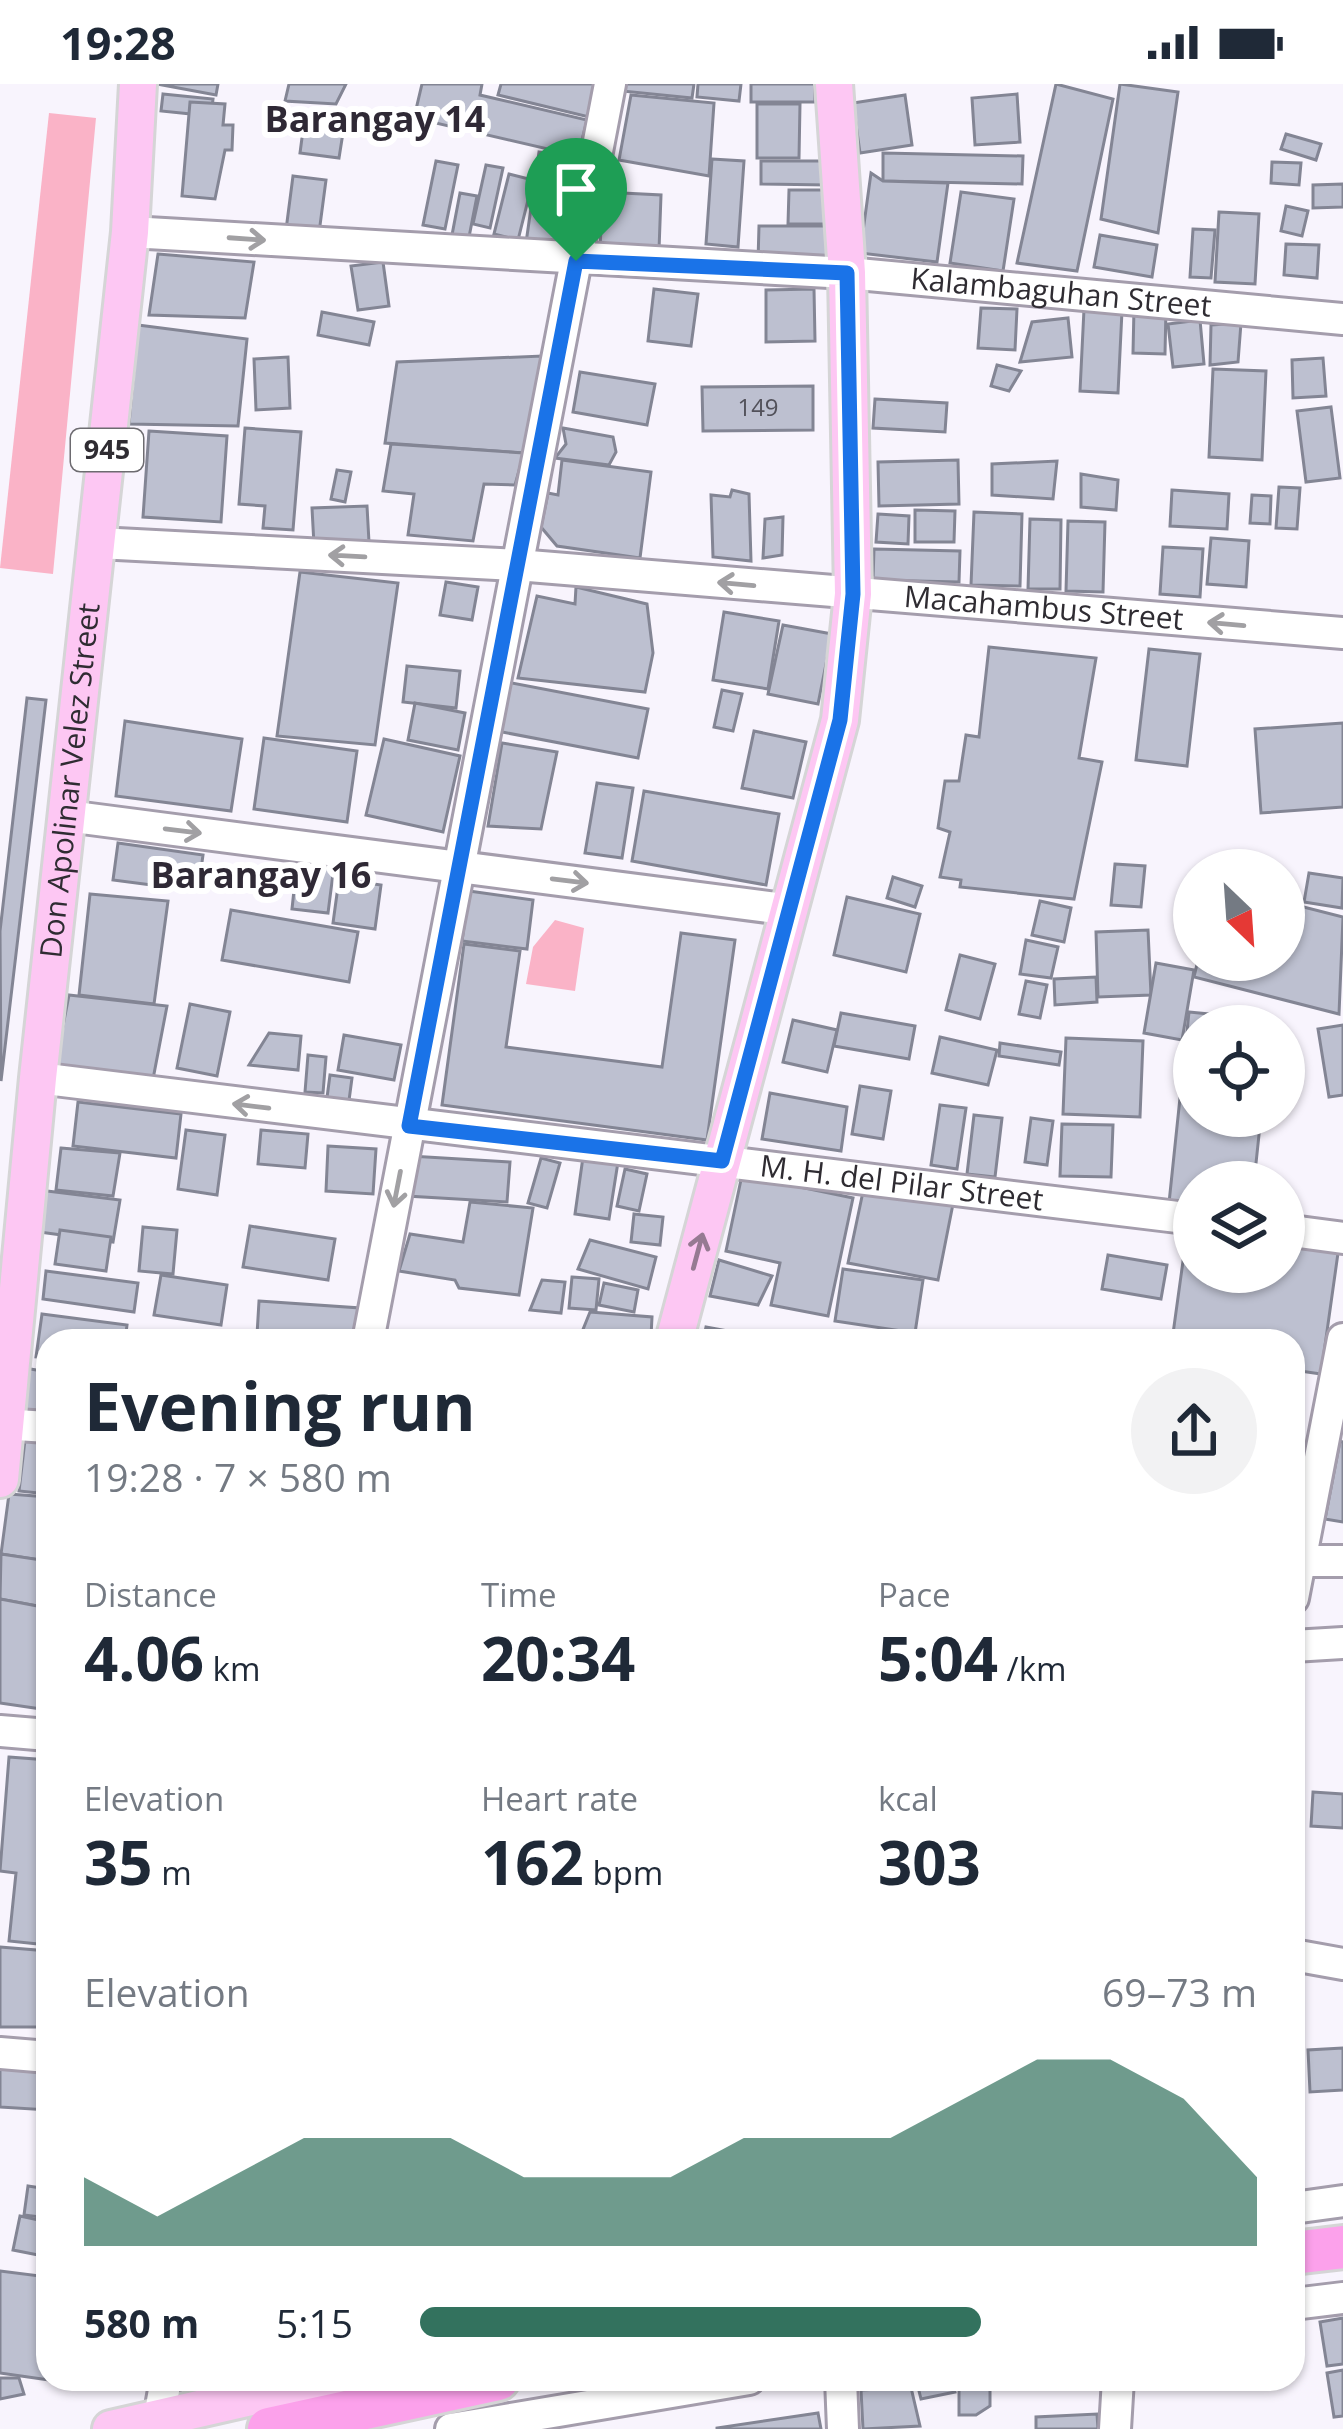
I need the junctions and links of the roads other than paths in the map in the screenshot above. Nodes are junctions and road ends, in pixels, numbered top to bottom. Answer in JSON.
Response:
{"nodes":[{"id":1,"x":138,"y":84,"type":"edge"},
{"id":2,"x":610,"y":84,"type":"edge"},
{"id":3,"x":834,"y":84,"type":"edge"},
{"id":4,"x":130,"y":232,"type":"junction"},
{"id":5,"x":576,"y":261,"type":"junction"},
{"id":6,"x":847,"y":273,"type":"junction"},
{"id":7,"x":1343,"y":320,"type":"edge"},
{"id":8,"x":98,"y":543,"type":"junction"},
{"id":9,"x":517,"y":565,"type":"junction"},
{"id":10,"x":853,"y":594,"type":"junction"},
{"id":11,"x":1343,"y":633,"type":"edge"},
{"id":12,"x":68,"y":816,"type":"junction"},
{"id":13,"x":459,"y":867,"type":"junction"},
{"id":14,"x":791,"y":910,"type":"junction"},
{"id":15,"x":38,"y":1078,"type":"junction"},
{"id":16,"x":409,"y":1126,"type":"junction"},
{"id":17,"x":722,"y":1161,"type":"junction"},
{"id":18,"x":1173,"y":1216,"type":"edge"},
{"id":19,"x":1305,"y":1233,"type":"edge"},
{"id":20,"x":1343,"y":1238,"type":"edge"},
{"id":21,"x":370,"y":1329,"type":"edge"},
{"id":22,"x":677,"y":1329,"type":"edge"},
{"id":23,"x":1343,"y":1339,"type":"edge"},
{"id":24,"x":3,"y":1424,"type":"edge"},
{"id":25,"x":36,"y":1426,"type":"edge"},
{"id":26,"x":0,"y":1479,"type":"edge"},
{"id":27,"x":1305,"y":1540,"type":"edge"},
{"id":28,"x":1305,"y":1561,"type":"edge"},
{"id":29,"x":1343,"y":1561,"type":"edge"},
{"id":30,"x":1343,"y":1643,"type":"edge"},
{"id":31,"x":1305,"y":1645,"type":"edge"},
{"id":32,"x":0,"y":1731,"type":"edge"},
{"id":33,"x":36,"y":1734,"type":"edge"},
{"id":34,"x":1305,"y":1956,"type":"edge"},
{"id":35,"x":1343,"y":1964,"type":"edge"},
{"id":36,"x":0,"y":2053,"type":"edge"},
{"id":37,"x":36,"y":2055,"type":"edge"},
{"id":38,"x":1343,"y":2201,"type":"edge"},
{"id":39,"x":1305,"y":2206,"type":"edge"},
{"id":40,"x":1343,"y":2247,"type":"edge"},
{"id":41,"x":1305,"y":2252,"type":"edge"},
{"id":42,"x":1343,"y":2298,"type":"edge"},
{"id":43,"x":1305,"y":2303,"type":"edge"},
{"id":44,"x":164,"y":2391,"type":"edge"},
{"id":45,"x":277,"y":2391,"type":"edge"},
{"id":46,"x":396,"y":2391,"type":"edge"},
{"id":47,"x":398,"y":2391,"type":"edge"},
{"id":48,"x":677,"y":2391,"type":"edge"},
{"id":49,"x":841,"y":2391,"type":"edge"},
{"id":50,"x":1117,"y":2391,"type":"edge"},
{"id":51,"x":159,"y":2418,"type":"junction"},
{"id":52,"x":111,"y":2429,"type":"edge"},
{"id":53,"x":269,"y":2429,"type":"edge"},
{"id":54,"x":364,"y":2429,"type":"edge"},
{"id":55,"x":451,"y":2429,"type":"edge"},
{"id":56,"x":843,"y":2429,"type":"edge"},
{"id":57,"x":1115,"y":2429,"type":"edge"}],
"edges":[{"from":1,"to":4,"type":"main road","name":"Don Apolinar Velez Street","number":"945"},
{"from":2,"to":5,"type":"street"},
{"from":3,"to":6,"type":"main road"},
{"from":4,"to":5,"type":"street","name":"Kalambaguhan Street","one_way":true},
{"from":4,"to":8,"type":"main road","name":"Don Apolinar Velez Street","number":"945"},
{"from":5,"to":6,"type":"street","name":"Kalambaguhan Street"},
{"from":5,"to":9,"type":"street"},
{"from":6,"to":7,"type":"street","name":"Kalambaguhan Street"},
{"from":6,"to":10,"type":"main road"},
{"from":9,"to":8,"type":"street","name":"Macahambus Street","one_way":true},
{"from":8,"to":12,"type":"main road","name":"Don Apolinar Velez Street","number":"945"},
{"from":10,"to":9,"type":"street","name":"Macahambus Street","one_way":true},
{"from":9,"to":13,"type":"street"},
{"from":11,"to":10,"type":"street","name":"Macahambus Street","one_way":true},
{"from":10,"to":14,"type":"main road"},
{"from":12,"to":13,"type":"street","one_way":true},
{"from":12,"to":15,"type":"main road","name":"Don Apolinar Velez Street","number":"945"},
{"from":13,"to":14,"type":"street","one_way":true},
{"from":13,"to":16,"type":"street"},
{"from":14,"to":17,"type":"main road"},
{"from":16,"to":15,"type":"street","name":"M. H. del Pilar Street","one_way":true},
{"from":15,"to":24,"type":"main road","name":"Don Apolinar Velez Street","number":"945"},
{"from":16,"to":17,"type":"street","name":"M. H. del Pilar Street"},
{"from":16,"to":21,"type":"street","one_way":true},
{"from":17,"to":18,"type":"street","name":"M. H. del Pilar Street"},
{"from":22,"to":17,"type":"main road","one_way":true},
{"from":19,"to":20,"type":"street"},
{"from":23,"to":27,"type":"street"},
{"from":24,"to":25,"type":"street"},
{"from":24,"to":26,"type":"main road","name":"Don Apolinar Velez Street","number":"945"},
{"from":28,"to":29,"type":"street"},
{"from":30,"to":31,"type":"street"},
{"from":32,"to":33,"type":"street"},
{"from":34,"to":35,"type":"street"},
{"from":36,"to":37,"type":"street"},
{"from":38,"to":39,"type":"street"},
{"from":40,"to":41,"type":"highway"},
{"from":42,"to":43,"type":"street"},
{"from":44,"to":51,"type":"street"},
{"from":45,"to":51,"type":"main road"},
{"from":46,"to":53,"type":"highway"},
{"from":47,"to":54,"type":"main road"},
{"from":48,"to":55,"type":"street"},
{"from":49,"to":56,"type":"street"},
{"from":50,"to":57,"type":"street"},
{"from":51,"to":52,"type":"main road"}]}
